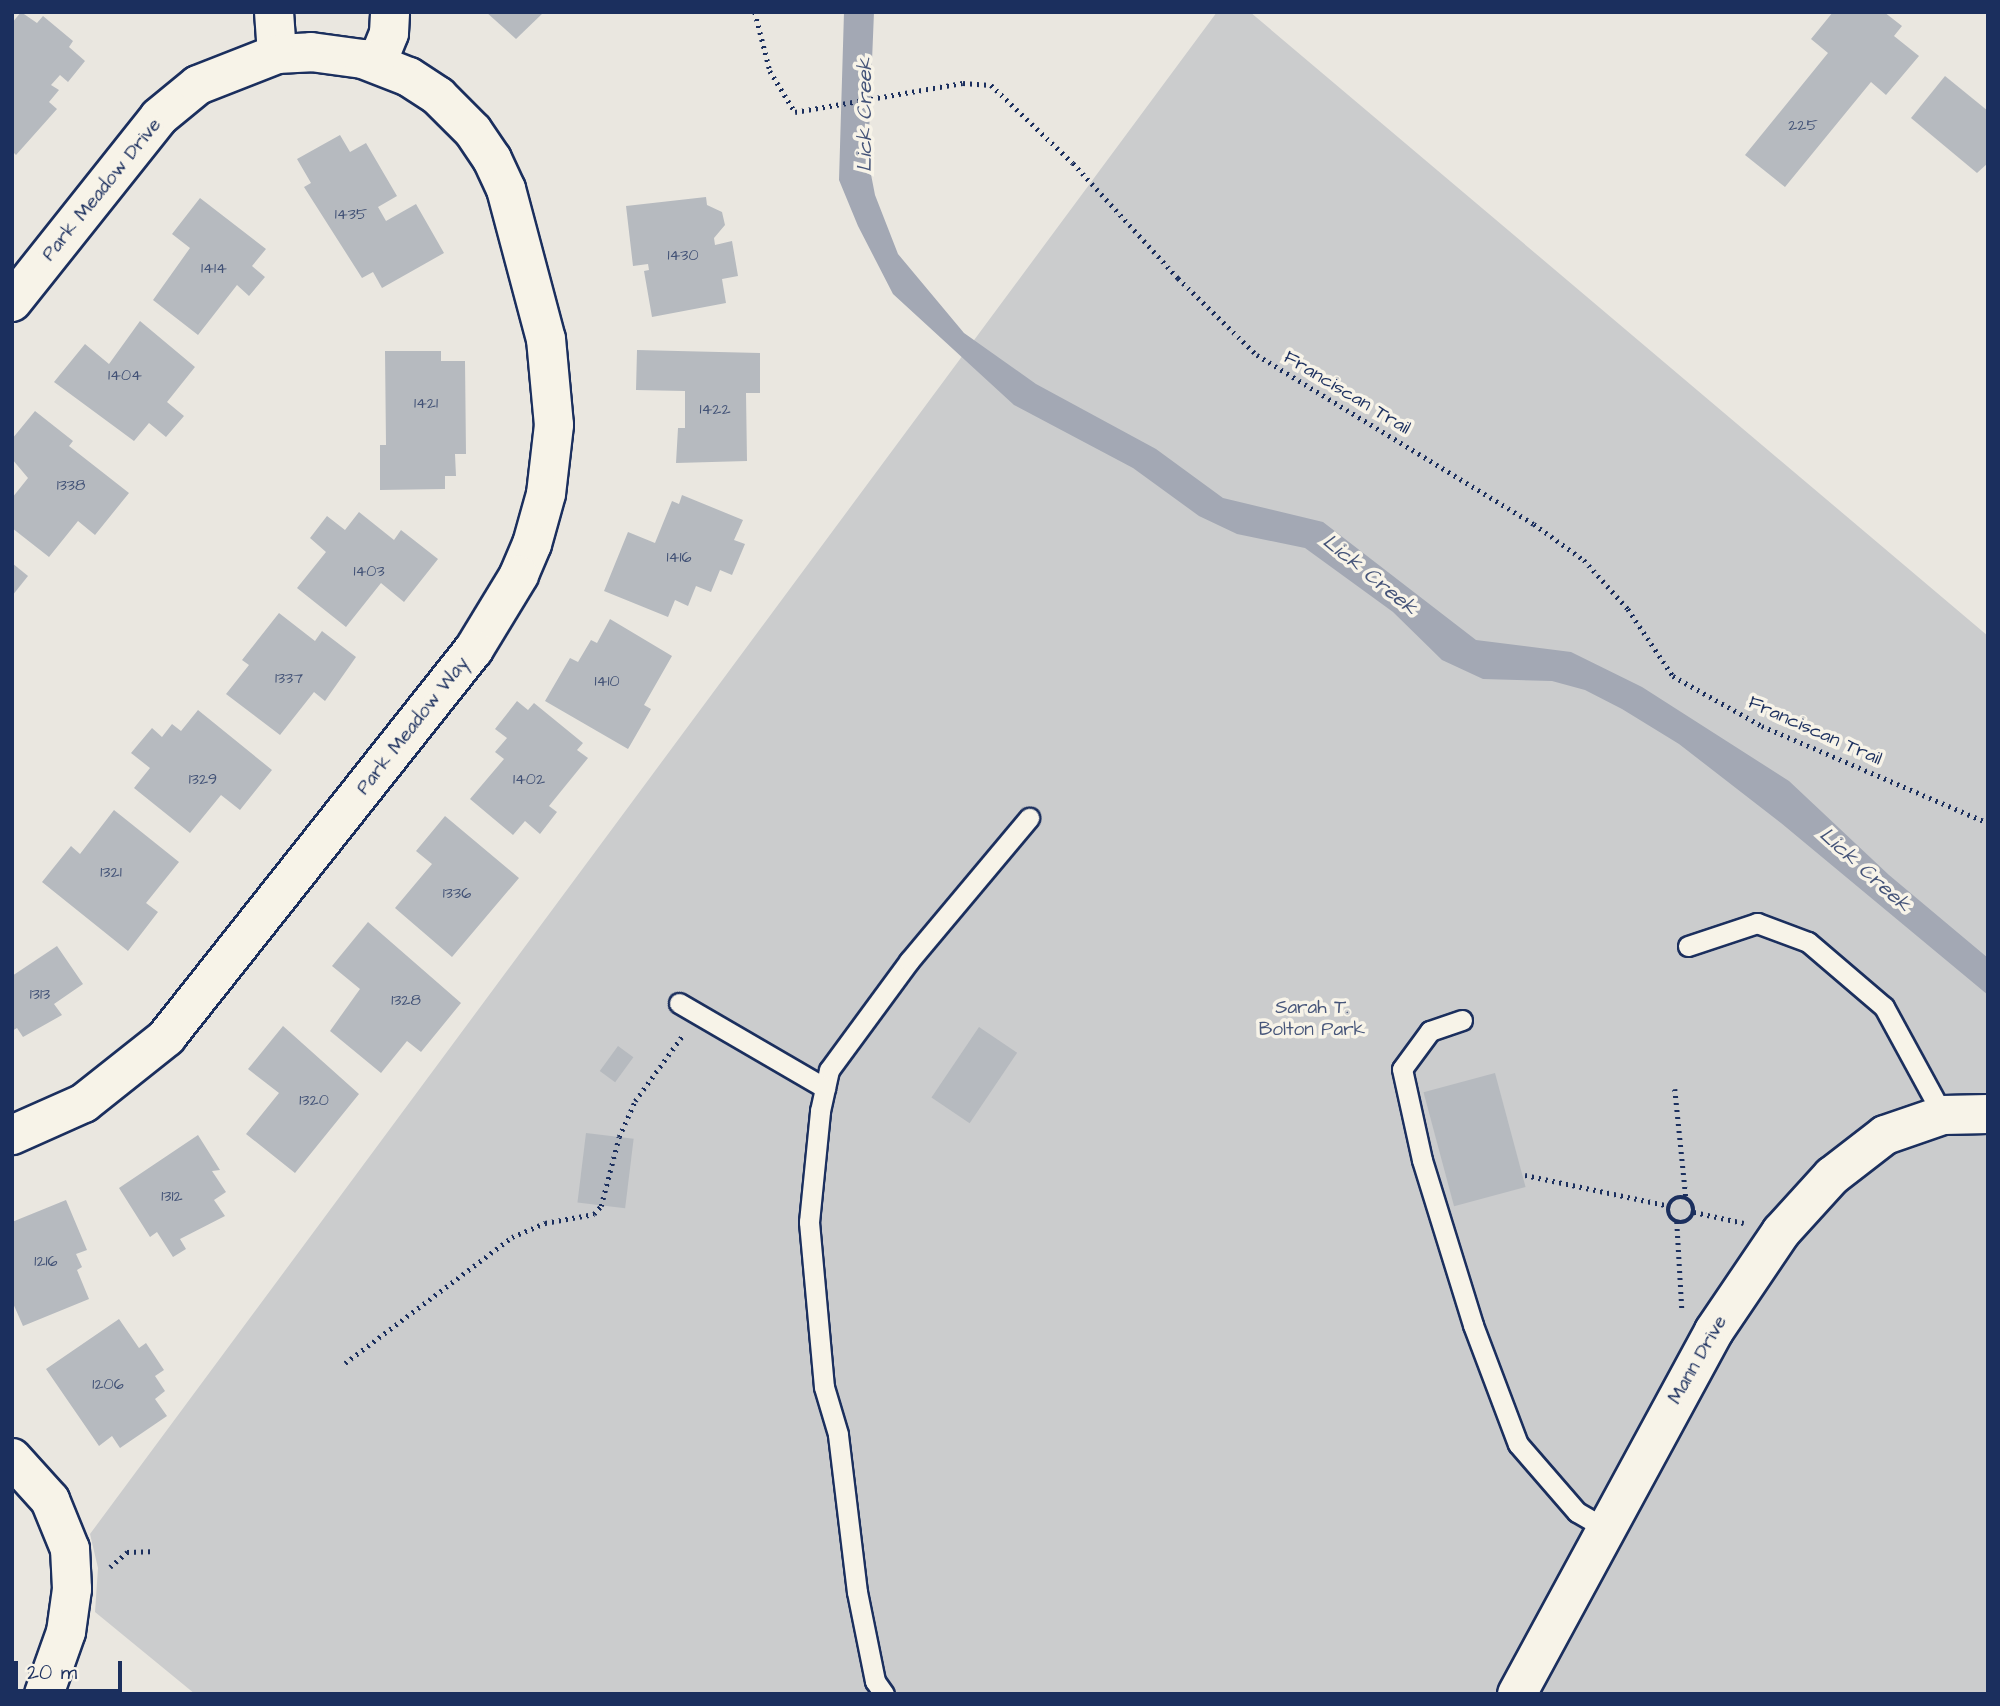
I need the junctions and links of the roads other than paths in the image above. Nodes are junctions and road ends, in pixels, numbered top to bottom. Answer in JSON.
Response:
{"nodes":[{"id":1,"x":274,"y":12,"type":"edge"},
{"id":2,"x":390,"y":12,"type":"edge"},
{"id":3,"x":277,"y":54,"type":"junction"},
{"id":4,"x":377,"y":63,"type":"junction"},
{"id":5,"x":506,"y":189,"type":"joint"},
{"id":6,"x":12,"y":302,"type":"edge"},
{"id":7,"x":1030,"y":818,"type":"dead end"},
{"id":8,"x":1688,"y":946,"type":"dead end"},
{"id":9,"x":679,"y":1003,"type":"dead end"},
{"id":10,"x":1462,"y":1020,"type":"dead end"},
{"id":11,"x":825,"y":1088,"type":"junction"},
{"id":12,"x":1965,"y":1114,"type":"edge"},
{"id":13,"x":12,"y":1135,"type":"edge"},
{"id":14,"x":12,"y":1458,"type":"edge"},
{"id":15,"x":1606,"y":1529,"type":"junction"},
{"id":16,"x":44,"y":1694,"type":"edge"},
{"id":17,"x":884,"y":1694,"type":"edge"},
{"id":18,"x":1517,"y":1694,"type":"edge"}],
"edges":[{"from":1,"to":3,"type":"street"},
{"from":2,"to":4,"type":"street"},
{"from":3,"to":4,"type":"street","name":"Park Meadow Drive"},
{"from":3,"to":6,"type":"street","name":"Park Meadow Drive"},
{"from":4,"to":5,"type":"street","name":"Park Meadow Drive"},
{"from":5,"to":13,"type":"street","name":"Park Meadow Way"},
{"from":7,"to":11,"type":"lane"},
{"from":8,"to":12,"type":"lane"},
{"from":9,"to":11,"type":"lane"},
{"from":10,"to":15,"type":"lane"},
{"from":11,"to":17,"type":"lane"},
{"from":12,"to":15,"type":"street","name":"Mann Drive"},
{"from":14,"to":16,"type":"street"},
{"from":15,"to":18,"type":"street","name":"Mann Drive"}]}
